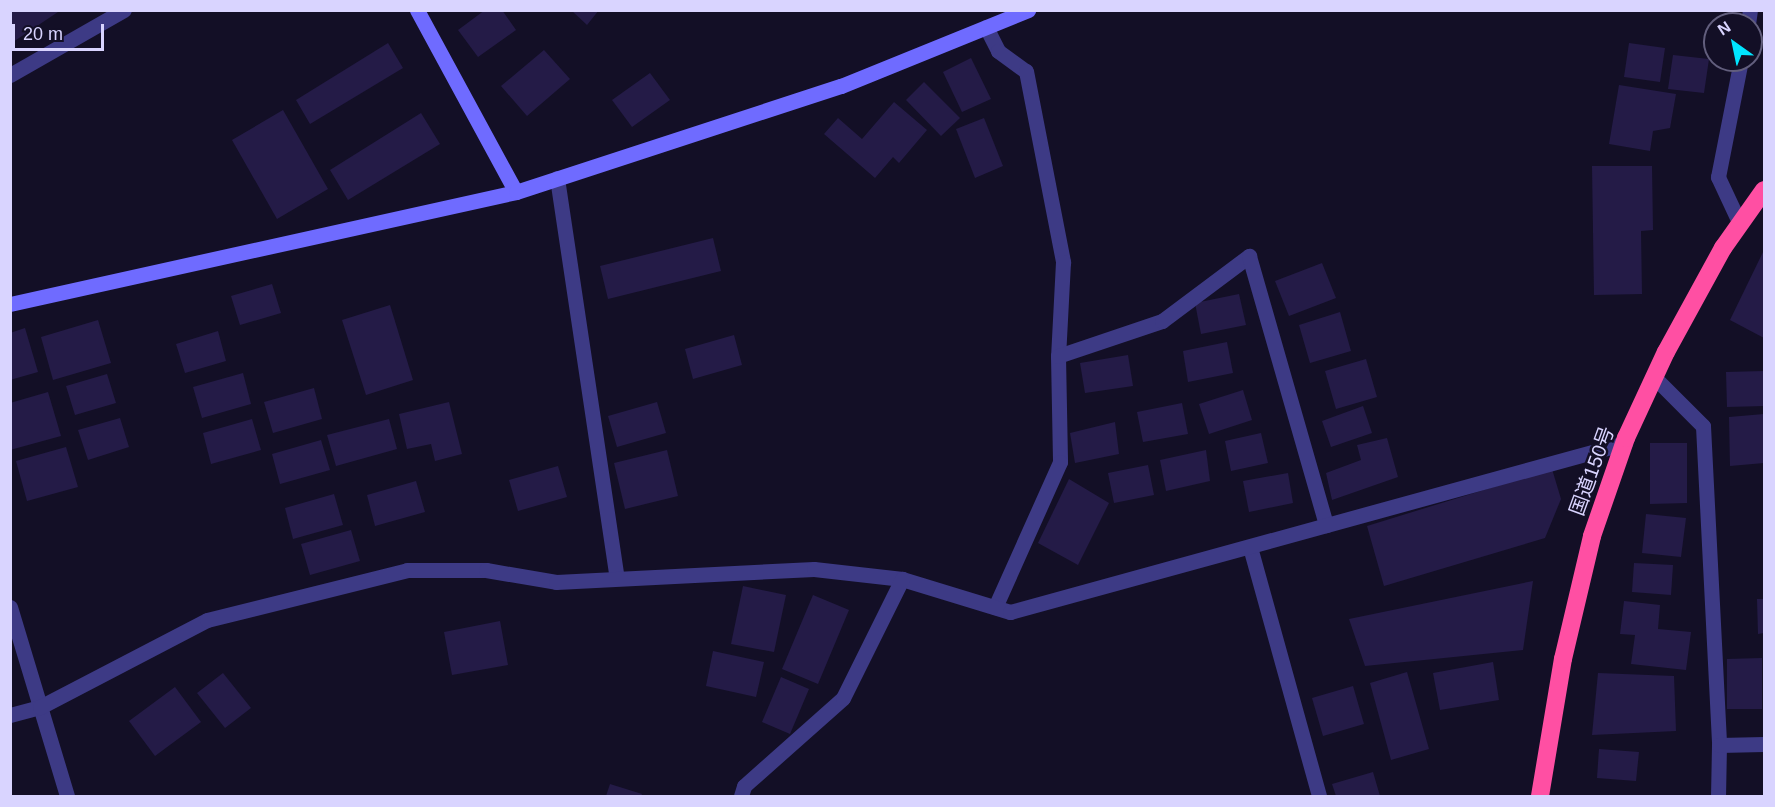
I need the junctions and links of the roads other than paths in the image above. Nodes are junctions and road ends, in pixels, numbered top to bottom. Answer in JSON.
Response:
{"nodes":[{"id":1,"x":124,"y":10,"type":"edge"},
{"id":2,"x":417,"y":10,"type":"edge"},
{"id":3,"x":1028,"y":10,"type":"edge"},
{"id":4,"x":986,"y":27,"type":"junction"},
{"id":5,"x":1739,"y":72,"type":"edge"},
{"id":6,"x":10,"y":75,"type":"edge"},
{"id":7,"x":557,"y":178,"type":"junction"},
{"id":8,"x":1764,"y":190,"type":"edge"},
{"id":9,"x":516,"y":192,"type":"junction"},
{"id":10,"x":1740,"y":224,"type":"junction"},
{"id":11,"x":10,"y":304,"type":"edge"},
{"id":12,"x":1058,"y":356,"type":"junction"},
{"id":13,"x":1655,"y":378,"type":"junction"},
{"id":14,"x":1625,"y":443,"type":"junction"},
{"id":15,"x":1326,"y":525,"type":"junction"},
{"id":16,"x":1250,"y":547,"type":"junction"},
{"id":17,"x":617,"y":578,"type":"junction"},
{"id":18,"x":902,"y":579,"type":"junction"},
{"id":19,"x":10,"y":607,"type":"edge"},
{"id":20,"x":995,"y":607,"type":"junction"},
{"id":21,"x":40,"y":707,"type":"junction"},
{"id":22,"x":10,"y":715,"type":"edge"},
{"id":23,"x":1764,"y":744,"type":"edge"},
{"id":24,"x":1719,"y":745,"type":"junction"},
{"id":25,"x":67,"y":796,"type":"edge"},
{"id":26,"x":741,"y":796,"type":"edge"},
{"id":27,"x":1319,"y":796,"type":"edge"},
{"id":28,"x":1540,"y":796,"type":"edge"},
{"id":29,"x":1718,"y":796,"type":"edge"}],
"edges":[{"from":1,"to":6,"type":"street"},
{"from":2,"to":9,"type":"street"},
{"from":3,"to":4,"type":"street"},
{"from":4,"to":7,"type":"street"},
{"from":4,"to":12,"type":"street"},
{"from":5,"to":10,"type":"street"},
{"from":7,"to":9,"type":"street"},
{"from":7,"to":17,"type":"street"},
{"from":8,"to":10,"type":"highway","name":"国道150号"},
{"from":9,"to":11,"type":"street"},
{"from":10,"to":13,"type":"highway","name":"国道150号"},
{"from":12,"to":15,"type":"street"},
{"from":12,"to":20,"type":"street"},
{"from":13,"to":14,"type":"highway","name":"国道150号"},
{"from":13,"to":24,"type":"street"},
{"from":14,"to":15,"type":"street"},
{"from":14,"to":28,"type":"highway","name":"国道150号"},
{"from":15,"to":16,"type":"street"},
{"from":16,"to":20,"type":"street"},
{"from":16,"to":27,"type":"street"},
{"from":17,"to":18,"type":"street"},
{"from":17,"to":21,"type":"street"},
{"from":18,"to":20,"type":"street"},
{"from":18,"to":26,"type":"street"},
{"from":19,"to":21,"type":"street"},
{"from":21,"to":22,"type":"street"},
{"from":21,"to":25,"type":"street"},
{"from":23,"to":24,"type":"street"},
{"from":24,"to":29,"type":"street"}]}
